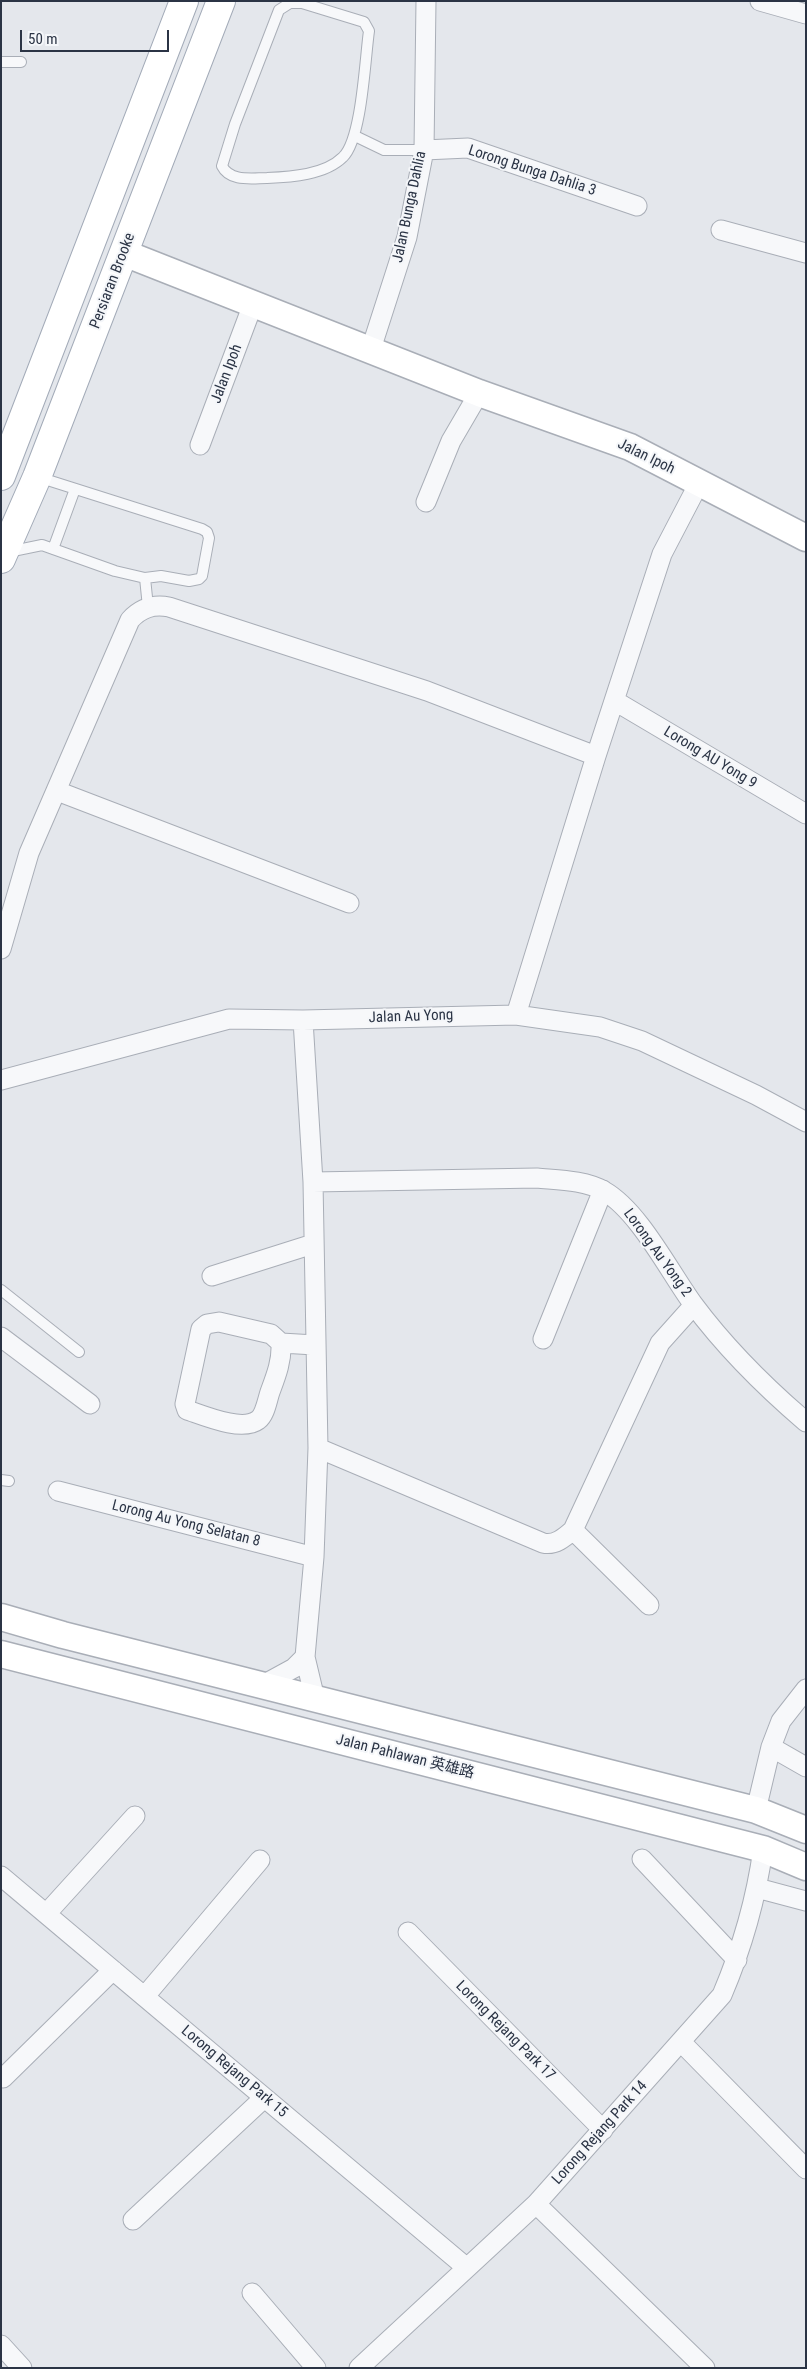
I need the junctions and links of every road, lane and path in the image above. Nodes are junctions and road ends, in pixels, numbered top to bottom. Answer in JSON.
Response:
{"nodes":[{"id":1,"x":184,"y":1,"type":"edge"},
{"id":2,"x":221,"y":1,"type":"edge"},
{"id":3,"x":426,"y":1,"type":"edge"},
{"id":4,"x":760,"y":1,"type":"edge"},
{"id":5,"x":788,"y":6,"type":"edge"},
{"id":6,"x":806,"y":14,"type":"edge"},
{"id":7,"x":1,"y":62,"type":"edge"},
{"id":8,"x":21,"y":62,"type":"dead end"},
{"id":9,"x":355,"y":136,"type":"junction"},
{"id":10,"x":424,"y":150,"type":"junction"},
{"id":11,"x":637,"y":206,"type":"dead end"},
{"id":12,"x":720,"y":230,"type":"dead end"},
{"id":13,"x":124,"y":253,"type":"junction"},
{"id":14,"x":806,"y":253,"type":"edge"},
{"id":15,"x":254,"y":304,"type":"junction"},
{"id":16,"x":371,"y":349,"type":"junction"},
{"id":17,"x":479,"y":393,"type":"junction"},
{"id":18,"x":200,"y":444,"type":"dead end"},
{"id":19,"x":1,"y":476,"type":"edge"},
{"id":20,"x":37,"y":477,"type":"junction"},
{"id":21,"x":699,"y":483,"type":"junction"},
{"id":22,"x":75,"y":489,"type":"junction"},
{"id":23,"x":426,"y":502,"type":"dead end"},
{"id":24,"x":805,"y":536,"type":"edge"},
{"id":25,"x":53,"y":549,"type":"junction"},
{"id":26,"x":2,"y":556,"type":"edge"},
{"id":27,"x":144,"y":578,"type":"junction"},
{"id":28,"x":148,"y":606,"type":"junction"},
{"id":29,"x":615,"y":701,"type":"junction"},
{"id":30,"x":596,"y":756,"type":"junction"},
{"id":31,"x":57,"y":791,"type":"junction"},
{"id":32,"x":806,"y":814,"type":"edge"},
{"id":33,"x":349,"y":903,"type":"dead end"},
{"id":34,"x":1,"y":949,"type":"edge"},
{"id":35,"x":516,"y":1014,"type":"junction"},
{"id":36,"x":303,"y":1020,"type":"junction"},
{"id":37,"x":1,"y":1080,"type":"edge"},
{"id":38,"x":806,"y":1122,"type":"edge"},
{"id":39,"x":313,"y":1182,"type":"junction"},
{"id":40,"x":603,"y":1190,"type":"junction"},
{"id":41,"x":313,"y":1244,"type":"junction"},
{"id":42,"x":212,"y":1276,"type":"dead end"},
{"id":43,"x":1,"y":1290,"type":"edge"},
{"id":44,"x":694,"y":1305,"type":"junction"},
{"id":45,"x":1,"y":1337,"type":"edge"},
{"id":46,"x":543,"y":1339,"type":"dead end"},
{"id":47,"x":281,"y":1344,"type":"junction"},
{"id":48,"x":315,"y":1345,"type":"junction"},
{"id":49,"x":79,"y":1352,"type":"dead end"},
{"id":50,"x":90,"y":1404,"type":"dead end"},
{"id":51,"x":806,"y":1422,"type":"edge"},
{"id":52,"x":318,"y":1448,"type":"junction"},
{"id":53,"x":58,"y":1491,"type":"dead end"},
{"id":54,"x":573,"y":1530,"type":"junction"},
{"id":55,"x":314,"y":1557,"type":"junction"},
{"id":56,"x":649,"y":1605,"type":"dead end"},
{"id":57,"x":1,"y":1617,"type":"edge"},
{"id":58,"x":1,"y":1654,"type":"edge"},
{"id":59,"x":305,"y":1657,"type":"junction"},
{"id":60,"x":261,"y":1686,"type":"junction"},
{"id":61,"x":806,"y":1689,"type":"edge"},
{"id":62,"x":315,"y":1700,"type":"junction"},
{"id":63,"x":770,"y":1747,"type":"junction"},
{"id":64,"x":806,"y":1766,"type":"edge"},
{"id":65,"x":756,"y":1810,"type":"junction"},
{"id":66,"x":135,"y":1816,"type":"dead end"},
{"id":67,"x":806,"y":1830,"type":"edge"},
{"id":68,"x":763,"y":1849,"type":"junction"},
{"id":69,"x":642,"y":1858,"type":"dead end"},
{"id":70,"x":260,"y":1860,"type":"dead end"},
{"id":71,"x":806,"y":1867,"type":"edge"},
{"id":72,"x":1,"y":1876,"type":"edge"},
{"id":73,"x":757,"y":1888,"type":"junction"},
{"id":74,"x":806,"y":1901,"type":"edge"},
{"id":75,"x":46,"y":1914,"type":"junction"},
{"id":76,"x":408,"y":1932,"type":"dead end"},
{"id":77,"x":737,"y":1960,"type":"junction"},
{"id":78,"x":113,"y":1970,"type":"junction"},
{"id":79,"x":145,"y":1996,"type":"junction"},
{"id":80,"x":682,"y":2043,"type":"junction"},
{"id":81,"x":3,"y":2078,"type":"dead end"},
{"id":82,"x":264,"y":2098,"type":"junction"},
{"id":83,"x":603,"y":2130,"type":"junction"},
{"id":84,"x":806,"y":2169,"type":"edge"},
{"id":85,"x":536,"y":2204,"type":"junction"},
{"id":86,"x":133,"y":2220,"type":"dead end"},
{"id":87,"x":467,"y":2268,"type":"junction"},
{"id":88,"x":252,"y":2293,"type":"dead end"},
{"id":89,"x":1,"y":2345,"type":"edge"},
{"id":90,"x":20,"y":2367,"type":"edge"},
{"id":91,"x":316,"y":2368,"type":"edge"},
{"id":92,"x":359,"y":2368,"type":"edge"},
{"id":93,"x":705,"y":2368,"type":"edge"}],
"edges":[{"from":1,"to":19,"type":"main road"},
{"from":2,"to":13,"type":"main road","name":"Persiaran Brooke"},
{"from":3,"to":10,"type":"street","name":"Jalan Bunga Dahlia"},
{"from":4,"to":5,"type":"street"},
{"from":5,"to":6,"type":"street"},
{"from":7,"to":8,"type":"lane"},
{"from":9,"to":9,"type":"lane"},
{"from":9,"to":10,"type":"lane"},
{"from":10,"to":11,"type":"street","name":"Lorong Bunga Dahlia 3"},
{"from":10,"to":16,"type":"street","name":"Jalan Bunga Dahlia"},
{"from":12,"to":14,"type":"street"},
{"from":13,"to":15,"type":"main road","name":"Jalan Ipoh"},
{"from":13,"to":20,"type":"main road","name":"Persiaran Brooke"},
{"from":15,"to":16,"type":"main road","name":"Jalan Ipoh"},
{"from":15,"to":18,"type":"street","name":"Jalan Ipoh"},
{"from":16,"to":17,"type":"main road","name":"Jalan Ipoh"},
{"from":17,"to":21,"type":"main road","name":"Jalan Ipoh"},
{"from":17,"to":23,"type":"street"},
{"from":20,"to":22,"type":"lane"},
{"from":20,"to":26,"type":"main road","name":"Persiaran Brooke"},
{"from":21,"to":24,"type":"main road","name":"Jalan Ipoh"},
{"from":21,"to":29,"type":"street"},
{"from":22,"to":25,"type":"lane"},
{"from":22,"to":27,"type":"lane"},
{"from":25,"to":26,"type":"lane"},
{"from":25,"to":27,"type":"lane"},
{"from":27,"to":28,"type":"lane"},
{"from":28,"to":30,"type":"street"},
{"from":28,"to":31,"type":"street"},
{"from":29,"to":30,"type":"street"},
{"from":29,"to":32,"type":"street","name":"Lorong AU Yong 9"},
{"from":30,"to":35,"type":"street"},
{"from":31,"to":33,"type":"street"},
{"from":31,"to":34,"type":"street"},
{"from":35,"to":36,"type":"street","name":"Jalan Au Yong"},
{"from":35,"to":38,"type":"street","name":"Jalan Au Yong"},
{"from":36,"to":37,"type":"street","name":"Jalan Au Yong"},
{"from":36,"to":39,"type":"street"},
{"from":39,"to":40,"type":"street","name":"Lorong Au Yong 2"},
{"from":39,"to":41,"type":"street"},
{"from":40,"to":44,"type":"street","name":"Lorong Au Yong 2"},
{"from":40,"to":46,"type":"street"},
{"from":41,"to":42,"type":"street"},
{"from":41,"to":48,"type":"street"},
{"from":43,"to":49,"type":"lane"},
{"from":44,"to":51,"type":"street","name":"Lorong Au Yong 2"},
{"from":44,"to":54,"type":"street"},
{"from":45,"to":50,"type":"street"},
{"from":47,"to":47,"type":"street"},
{"from":47,"to":48,"type":"street"},
{"from":48,"to":52,"type":"street"},
{"from":52,"to":54,"type":"street"},
{"from":52,"to":55,"type":"street"},
{"from":53,"to":55,"type":"street","name":"Lorong Au Yong Selatan 8"},
{"from":54,"to":56,"type":"street"},
{"from":55,"to":59,"type":"street"},
{"from":57,"to":60,"type":"main road"},
{"from":58,"to":68,"type":"main road","name":"Jalan Pahlawan 英雄路"},
{"from":59,"to":60,"type":"street"},
{"from":59,"to":62,"type":"street"},
{"from":60,"to":62,"type":"main road"},
{"from":61,"to":63,"type":"street"},
{"from":62,"to":65,"type":"main road"},
{"from":63,"to":64,"type":"street"},
{"from":63,"to":65,"type":"street"},
{"from":65,"to":67,"type":"main road"},
{"from":66,"to":75,"type":"street"},
{"from":68,"to":71,"type":"main road","name":"Jalan Pahlawan 英雄路"},
{"from":68,"to":73,"type":"street","name":"Lorong Rejang Park 14"},
{"from":69,"to":77,"type":"street"},
{"from":70,"to":79,"type":"street"},
{"from":72,"to":75,"type":"street","name":"Lorong Rejang Park 15"},
{"from":73,"to":74,"type":"street"},
{"from":73,"to":77,"type":"street","name":"Lorong Rejang Park 14"},
{"from":75,"to":78,"type":"street","name":"Lorong Rejang Park 15"},
{"from":76,"to":83,"type":"street","name":"Lorong Rejang Park 17"},
{"from":77,"to":80,"type":"street","name":"Lorong Rejang Park 14"},
{"from":78,"to":79,"type":"street","name":"Lorong Rejang Park 15"},
{"from":78,"to":81,"type":"street"},
{"from":79,"to":82,"type":"street","name":"Lorong Rejang Park 15"},
{"from":80,"to":83,"type":"street","name":"Lorong Rejang Park 14"},
{"from":80,"to":84,"type":"street"},
{"from":82,"to":86,"type":"street"},
{"from":82,"to":87,"type":"street","name":"Lorong Rejang Park 15"},
{"from":83,"to":85,"type":"street","name":"Lorong Rejang Park 14"},
{"from":85,"to":87,"type":"street","name":"Lorong Rejang Park 14"},
{"from":85,"to":93,"type":"street"},
{"from":87,"to":92,"type":"street","name":"Lorong Rejang Park 14"},
{"from":88,"to":91,"type":"street"},
{"from":89,"to":90,"type":"street"}]}
